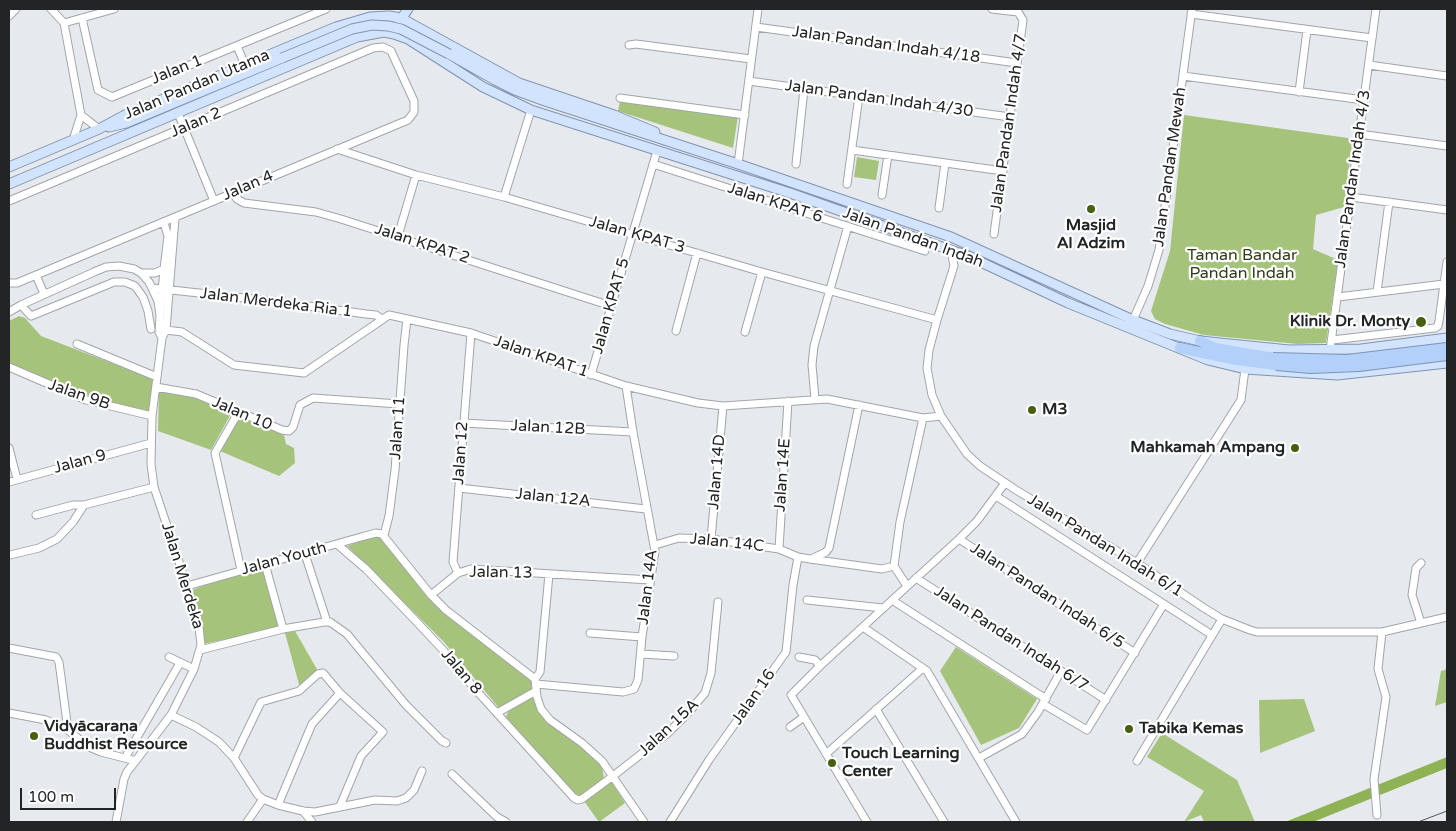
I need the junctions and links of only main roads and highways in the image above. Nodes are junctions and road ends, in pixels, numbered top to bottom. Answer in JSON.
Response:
{"nodes":[{"id":1,"x":408,"y":9,"type":"edge"},
{"id":2,"x":391,"y":12,"type":"edge"},
{"id":3,"x":401,"y":18,"type":"junction"},
{"id":4,"x":352,"y":22,"type":"junction"},
{"id":5,"x":423,"y":30,"type":"junction"},
{"id":6,"x":384,"y":32,"type":"junction"},
{"id":7,"x":394,"y":34,"type":"junction"},
{"id":8,"x":357,"y":37,"type":"junction"},
{"id":9,"x":415,"y":44,"type":"junction"},
{"id":10,"x":99,"y":130,"type":"junction"},
{"id":11,"x":662,"y":140,"type":"junction"},
{"id":12,"x":45,"y":152,"type":"junction"},
{"id":13,"x":79,"y":155,"type":"junction"},
{"id":14,"x":9,"y":167,"type":"edge"},
{"id":15,"x":9,"y":184,"type":"edge"},
{"id":16,"x":1447,"y":338,"type":"edge"},
{"id":17,"x":1200,"y":342,"type":"junction"},
{"id":18,"x":1405,"y":343,"type":"junction"},
{"id":19,"x":1180,"y":348,"type":"junction"},
{"id":20,"x":1447,"y":348,"type":"edge"},
{"id":21,"x":1447,"y":355,"type":"edge"},
{"id":22,"x":1274,"y":361,"type":"junction"},
{"id":23,"x":1447,"y":363,"type":"edge"},
{"id":24,"x":1408,"y":368,"type":"junction"}],
"edges":[{"from":1,"to":3,"type":"main road"},
{"from":2,"to":3,"type":"main road","name":"Jalan Pandan Utama"},
{"from":2,"to":4,"type":"main road","name":"Jalan Pandan Utama"},
{"from":2,"to":6,"type":"main road"},
{"from":3,"to":5,"type":"main road","name":"Jalan Pandan Indah"},
{"from":3,"to":7,"type":"main road"},
{"from":4,"to":8,"type":"main road"},
{"from":4,"to":10,"type":"main road","name":"Jalan Pandan Utama"},
{"from":5,"to":9,"type":"main road"},
{"from":5,"to":11,"type":"main road","name":"Jalan Pandan Indah"},
{"from":6,"to":7,"type":"main road","name":"Jalan Pandan Utama"},
{"from":6,"to":8,"type":"main road","name":"Jalan Pandan Utama"},
{"from":7,"to":9,"type":"main road","name":"Jalan Pandan Indah"},
{"from":8,"to":13,"type":"main road","name":"Jalan Pandan Utama"},
{"from":9,"to":19,"type":"main road","name":"Jalan Pandan Indah"},
{"from":10,"to":11,"type":"main road","bridge":true},
{"from":10,"to":12,"type":"main road","name":"Jalan Pandan Utama"},
{"from":11,"to":17,"type":"main road","name":"Jalan Pandan Indah"},
{"from":12,"to":13,"type":"main road"},
{"from":12,"to":14,"type":"main road","name":"Jalan Pandan Utama"},
{"from":13,"to":15,"type":"main road","name":"Jalan Pandan Utama"},
{"from":16,"to":18,"type":"main road","name":"Jalan Pandan Indah"},
{"from":17,"to":18,"type":"main road","name":"Jalan Pandan Indah"},
{"from":17,"to":22,"type":"highway"},
{"from":18,"to":24,"type":"main road"},
{"from":19,"to":22,"type":"highway"},
{"from":19,"to":24,"type":"main road","name":"Jalan Pandan Indah"},
{"from":20,"to":22,"type":"highway","bridge":true},
{"from":21,"to":22,"type":"highway","bridge":true},
{"from":23,"to":24,"type":"main road","name":"Jalan Pandan Indah"}]}
